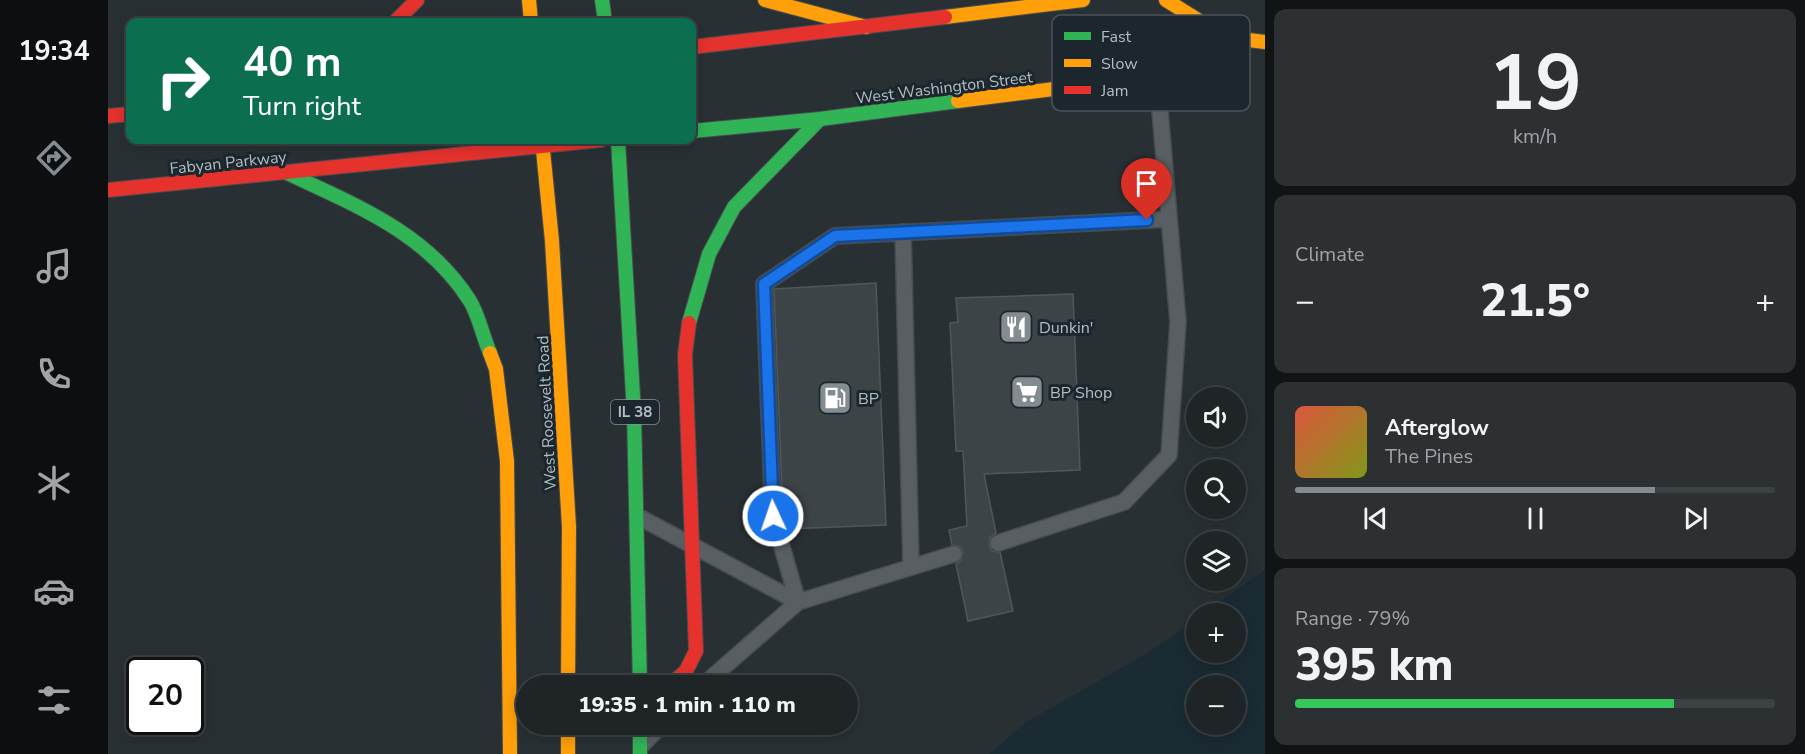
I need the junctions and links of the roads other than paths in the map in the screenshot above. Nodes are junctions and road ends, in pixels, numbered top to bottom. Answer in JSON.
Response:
{"nodes":[{"id":1,"x":417,"y":0,"type":"edge"},
{"id":2,"x":529,"y":0,"type":"edge"},
{"id":3,"x":602,"y":0,"type":"edge"},
{"id":4,"x":765,"y":0,"type":"edge"},
{"id":5,"x":1083,"y":0,"type":"edge"},
{"id":6,"x":1166,"y":0,"type":"edge"},
{"id":7,"x":1190,"y":15,"type":"edge"},
{"id":8,"x":398,"y":18,"type":"edge"},
{"id":9,"x":531,"y":18,"type":"edge"},
{"id":10,"x":604,"y":18,"type":"edge"},
{"id":11,"x":866,"y":27,"type":"junction"},
{"id":12,"x":1250,"y":40,"type":"edge"},
{"id":13,"x":1265,"y":42,"type":"edge"},
{"id":14,"x":696,"y":47,"type":"edge"},
{"id":15,"x":1052,"y":89,"type":"edge"},
{"id":16,"x":1160,"y":111,"type":"edge"},
{"id":17,"x":126,"y":114,"type":"edge"},
{"id":18,"x":108,"y":116,"type":"edge"},
{"id":19,"x":820,"y":119,"type":"junction"},
{"id":20,"x":696,"y":131,"type":"edge"},
{"id":21,"x":525,"y":144,"type":"edge"},
{"id":22,"x":542,"y":144,"type":"edge"},
{"id":23,"x":618,"y":144,"type":"edge"},
{"id":24,"x":287,"y":172,"type":"junction"},
{"id":25,"x":108,"y":190,"type":"edge"},
{"id":26,"x":1169,"y":219,"type":"junction"},
{"id":27,"x":903,"y":232,"type":"junction"},
{"id":28,"x":639,"y":517,"type":"junction"},
{"id":29,"x":998,"y":543,"type":"dead end"},
{"id":30,"x":694,"y":547,"type":"junction"},
{"id":31,"x":954,"y":554,"type":"dead end"},
{"id":32,"x":911,"y":567,"type":"junction"},
{"id":33,"x":798,"y":602,"type":"junction"},
{"id":34,"x":568,"y":675,"type":"edge"},
{"id":35,"x":640,"y":675,"type":"edge"},
{"id":36,"x":684,"y":675,"type":"edge"},
{"id":37,"x":715,"y":675,"type":"edge"},
{"id":38,"x":568,"y":735,"type":"edge"},
{"id":39,"x":640,"y":735,"type":"edge"},
{"id":40,"x":654,"y":735,"type":"edge"},
{"id":41,"x":640,"y":751,"type":"edge"},
{"id":42,"x":510,"y":754,"type":"edge"},
{"id":43,"x":568,"y":754,"type":"edge"}],
"edges":[{"from":1,"to":8,"type":"main road"},
{"from":2,"to":9,"type":"main road"},
{"from":3,"to":10,"type":"main road"},
{"from":4,"to":11,"type":"main road"},
{"from":5,"to":11,"type":"main road"},
{"from":6,"to":7,"type":"main road"},
{"from":11,"to":14,"type":"main road"},
{"from":12,"to":13,"type":"main road"},
{"from":15,"to":19,"type":"main road","name":"West Washington Street"},
{"from":16,"to":26,"type":"lane"},
{"from":17,"to":18,"type":"main road"},
{"from":19,"to":20,"type":"main road","name":"West Washington Street"},
{"from":19,"to":30,"type":"main road"},
{"from":21,"to":24,"type":"main road","name":"Fabyan Parkway"},
{"from":22,"to":34,"type":"main road","name":"West Roosevelt Road"},
{"from":23,"to":28,"type":"main road","number":"IL 38"},
{"from":24,"to":25,"type":"main road","name":"Fabyan Parkway"},
{"from":24,"to":42,"type":"main road"},
{"from":26,"to":27,"type":"lane"},
{"from":26,"to":29,"type":"lane"},
{"from":27,"to":32,"type":"lane"},
{"from":27,"to":33,"type":"lane"},
{"from":28,"to":30,"type":"lane"},
{"from":28,"to":35,"type":"main road","number":"IL 38"},
{"from":30,"to":33,"type":"lane"},
{"from":30,"to":36,"type":"main road"},
{"from":31,"to":32,"type":"lane"},
{"from":32,"to":33,"type":"lane"},
{"from":33,"to":37,"type":"lane"},
{"from":38,"to":43,"type":"main road"},
{"from":39,"to":41,"type":"main road"},
{"from":40,"to":41,"type":"lane"}]}
